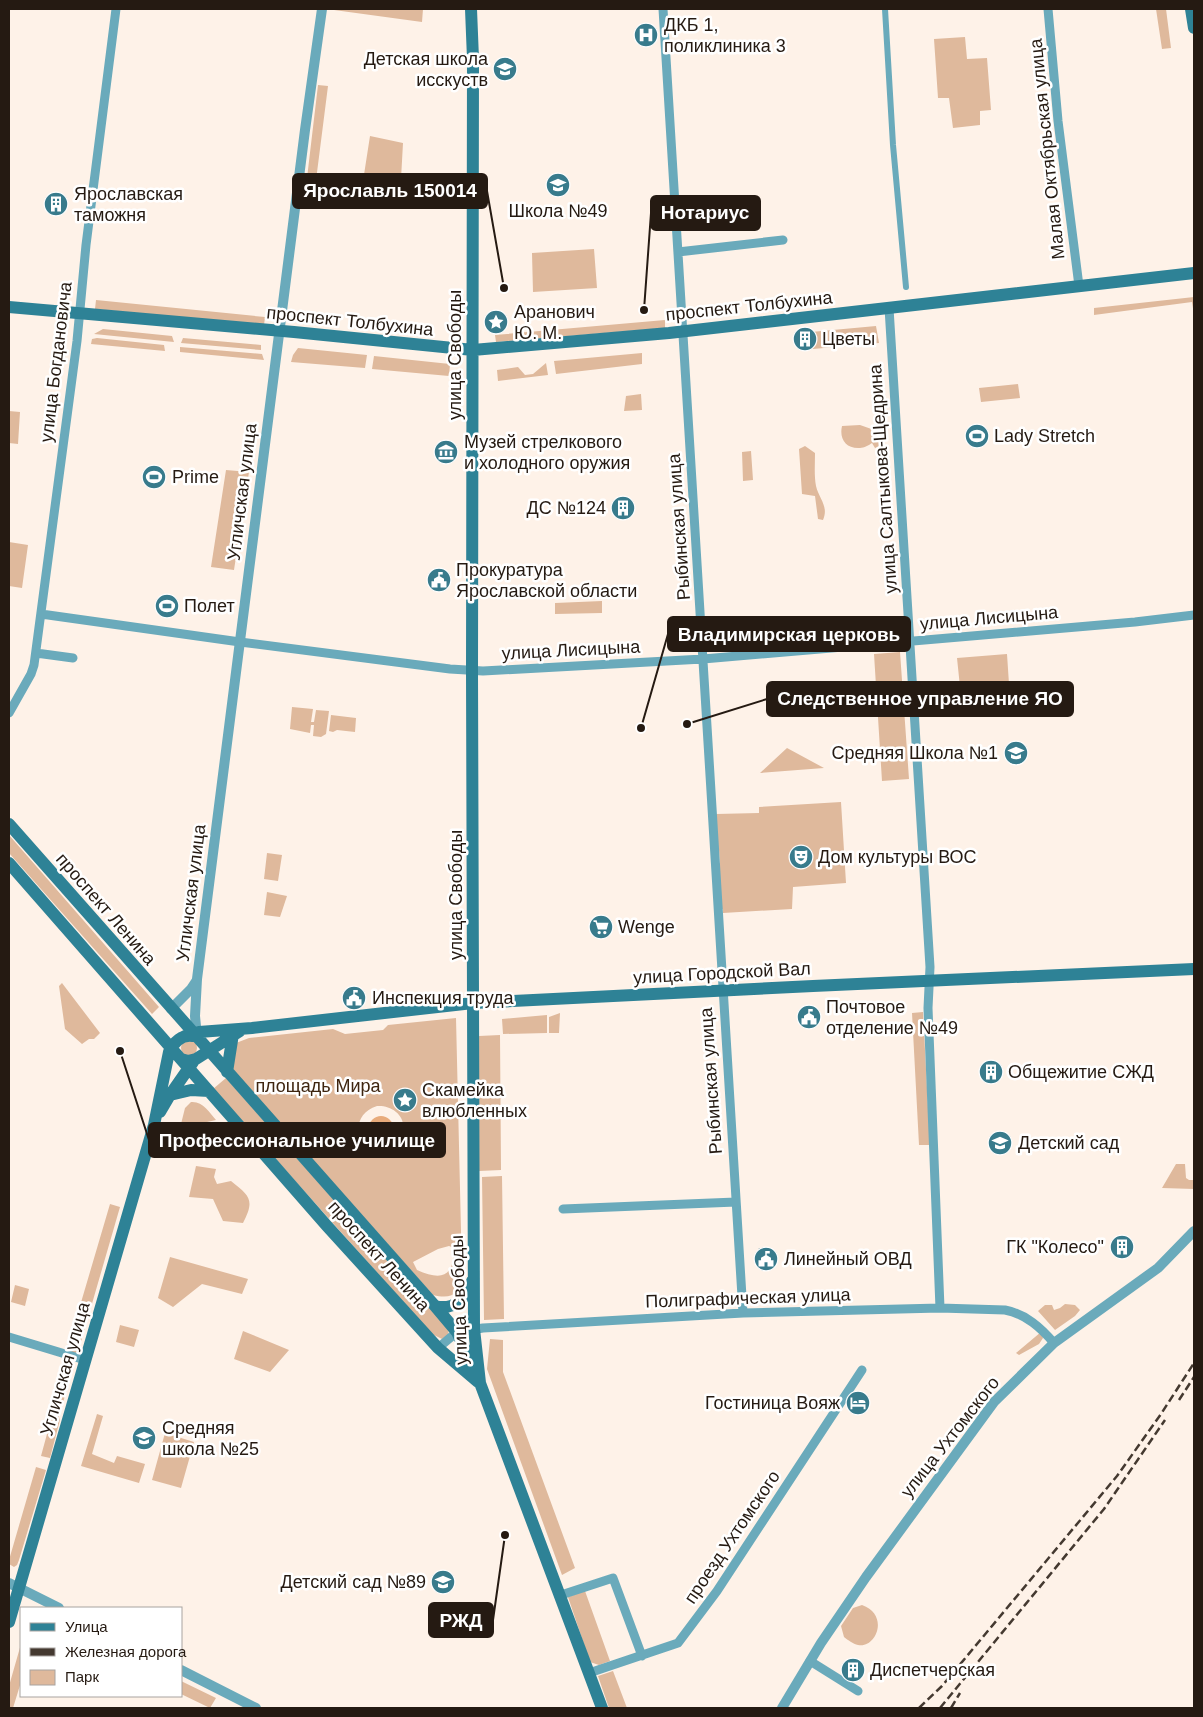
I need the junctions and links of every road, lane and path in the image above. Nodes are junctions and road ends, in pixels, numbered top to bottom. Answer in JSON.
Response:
{"nodes":[{"id":1,"x":116,"y":9,"type":"edge"},
{"id":2,"x":322,"y":9,"type":"edge"},
{"id":3,"x":471,"y":9,"type":"edge"},
{"id":4,"x":477,"y":9,"type":"edge"},
{"id":5,"x":663,"y":9,"type":"edge"},
{"id":6,"x":885,"y":9,"type":"edge"},
{"id":7,"x":1048,"y":9,"type":"edge"},
{"id":8,"x":1191,"y":9,"type":"edge"},
{"id":9,"x":1194,"y":28,"type":"edge"},
{"id":10,"x":473,"y":59,"type":"junction"},
{"id":11,"x":783,"y":240,"type":"dead end"},
{"id":12,"x":678,"y":252,"type":"junction"},
{"id":13,"x":1194,"y":273,"type":"edge"},
{"id":14,"x":1079,"y":286,"type":"junction"},
{"id":15,"x":906,"y":287,"type":"dead end"},
{"id":16,"x":9,"y":307,"type":"edge"},
{"id":17,"x":889,"y":308,"type":"junction"},
{"id":18,"x":79,"y":313,"type":"junction"},
{"id":19,"x":280,"y":331,"type":"junction"},
{"id":20,"x":683,"y":331,"type":"junction"},
{"id":21,"x":473,"y":350,"type":"junction"},
{"id":22,"x":41,"y":614,"type":"junction"},
{"id":23,"x":1194,"y":615,"type":"edge"},
{"id":24,"x":240,"y":642,"type":"junction"},
{"id":25,"x":909,"y":642,"type":"junction"},
{"id":26,"x":36,"y":653,"type":"junction"},
{"id":27,"x":73,"y":658,"type":"dead end"},
{"id":28,"x":703,"y":659,"type":"junction"},
{"id":29,"x":472,"y":671,"type":"junction"},
{"id":30,"x":9,"y":713,"type":"edge"},
{"id":31,"x":9,"y":824,"type":"edge"},
{"id":32,"x":9,"y":863,"type":"edge"},
{"id":33,"x":1194,"y":969,"type":"edge"},
{"id":34,"x":197,"y":979,"type":"junction"},
{"id":35,"x":929,"y":981,"type":"junction"},
{"id":36,"x":721,"y":991,"type":"junction"},
{"id":37,"x":473,"y":1003,"type":"junction"},
{"id":38,"x":171,"y":1009,"type":"junction"},
{"id":39,"x":228,"y":1032,"type":"junction"},
{"id":40,"x":190,"y":1045,"type":"junction"},
{"id":41,"x":227,"y":1072,"type":"junction"},
{"id":42,"x":209,"y":1091,"type":"junction"},
{"id":43,"x":170,"y":1095,"type":"junction"},
{"id":44,"x":154,"y":1125,"type":"junction"},
{"id":45,"x":736,"y":1202,"type":"junction"},
{"id":46,"x":563,"y":1210,"type":"dead end"},
{"id":47,"x":1194,"y":1231,"type":"edge"},
{"id":48,"x":474,"y":1271,"type":"junction"},
{"id":49,"x":435,"y":1306,"type":"junction"},
{"id":50,"x":940,"y":1308,"type":"junction"},
{"id":51,"x":743,"y":1313,"type":"junction"},
{"id":52,"x":474,"y":1328,"type":"junction"},
{"id":53,"x":457,"y":1332,"type":"junction"},
{"id":54,"x":9,"y":1337,"type":"edge"},
{"id":55,"x":1054,"y":1344,"type":"junction"},
{"id":56,"x":438,"y":1348,"type":"junction"},
{"id":57,"x":85,"y":1360,"type":"junction"},
{"id":58,"x":862,"y":1370,"type":"dead end"},
{"id":59,"x":480,"y":1383,"type":"junction"},
{"id":60,"x":14,"y":1585,"type":"edge"},
{"id":61,"x":561,"y":1595,"type":"junction"},
{"id":62,"x":57,"y":1607,"type":"edge"},
{"id":63,"x":9,"y":1622,"type":"edge"},
{"id":64,"x":642,"y":1656,"type":"junction"},
{"id":65,"x":810,"y":1661,"type":"junction"},
{"id":66,"x":182,"y":1671,"type":"edge"},
{"id":67,"x":589,"y":1673,"type":"junction"},
{"id":68,"x":858,"y":1691,"type":"dead end"},
{"id":69,"x":256,"y":1708,"type":"edge"},
{"id":70,"x":602,"y":1708,"type":"edge"},
{"id":71,"x":782,"y":1708,"type":"edge"}],
"edges":[{"from":1,"to":18,"type":"street","name":"улица Богдановича"},
{"from":2,"to":19,"type":"street","name":"Угличская улица"},
{"from":3,"to":10,"type":"main road","name":"улица Свободы"},
{"from":4,"to":10,"type":"main road","name":"улица Свободы"},
{"from":5,"to":12,"type":"street","name":"Рыбинская улица"},
{"from":6,"to":15,"type":"street"},
{"from":7,"to":14,"type":"street","name":"Малая Октябрьская улица"},
{"from":8,"to":9,"type":"main road"},
{"from":10,"to":21,"type":"main road","name":"улица Свободы"},
{"from":11,"to":12,"type":"street"},
{"from":12,"to":20,"type":"street","name":"Рыбинская улица"},
{"from":13,"to":14,"type":"main road","name":"проспект Толбухина"},
{"from":14,"to":17,"type":"main road","name":"проспект Толбухина"},
{"from":16,"to":18,"type":"main road","name":"проспект Толбухина"},
{"from":17,"to":20,"type":"main road","name":"проспект Толбухина"},
{"from":17,"to":25,"type":"street","name":"улица Салтыкова-Щедрина"},
{"from":18,"to":19,"type":"main road","name":"проспект Толбухина"},
{"from":18,"to":22,"type":"street","name":"улица Богдановича"},
{"from":19,"to":21,"type":"main road","name":"проспект Толбухина"},
{"from":19,"to":24,"type":"street","name":"Угличская улица"},
{"from":20,"to":21,"type":"main road","name":"проспект Толбухина"},
{"from":20,"to":28,"type":"street","name":"Рыбинская улица"},
{"from":21,"to":29,"type":"main road","name":"улица Свободы"},
{"from":22,"to":24,"type":"street","name":"улица Лисицына"},
{"from":22,"to":26,"type":"street","name":"улица Богдановича"},
{"from":23,"to":25,"type":"street","name":"улица Лисицына"},
{"from":24,"to":29,"type":"street","name":"улица Лисицына"},
{"from":24,"to":34,"type":"street","name":"Угличская улица"},
{"from":25,"to":28,"type":"street","name":"улица Лисицына"},
{"from":25,"to":35,"type":"street","name":"улица Салтыкова-Щедрина"},
{"from":26,"to":27,"type":"street"},
{"from":26,"to":30,"type":"street","name":"улица Богдановича"},
{"from":28,"to":29,"type":"street","name":"улица Лисицына"},
{"from":28,"to":36,"type":"street","name":"Рыбинская улица"},
{"from":29,"to":37,"type":"main road","name":"улица Свободы"},
{"from":31,"to":38,"type":"main road","name":"проспект Ленина"},
{"from":32,"to":40,"type":"main road","name":"проспект Ленина"},
{"from":33,"to":35,"type":"main road","name":"улица Городской Вал"},
{"from":34,"to":38,"type":"street","name":"Угличская улица"},
{"from":34,"to":40,"type":"street","name":"Угличская улица"},
{"from":35,"to":36,"type":"main road","name":"улица Городской Вал"},
{"from":35,"to":50,"type":"street","name":"улица Салтыкова-Щедрина"},
{"from":36,"to":37,"type":"main road","name":"улица Городской Вал"},
{"from":36,"to":45,"type":"street","name":"Рыбинская улица"},
{"from":37,"to":39,"type":"main road","name":"улица Городской Вал"},
{"from":37,"to":48,"type":"main road","name":"улица Свободы"},
{"from":38,"to":40,"type":"main road","name":"проспект Ленина"},
{"from":39,"to":40,"type":"main road","name":"улица Городской Вал"},
{"from":39,"to":40,"type":"main road","name":"улица Городской Вал"},
{"from":39,"to":41,"type":"main road"},
{"from":40,"to":41,"type":"main road","name":"проспект Ленина"},
{"from":40,"to":42,"type":"main road","name":"проспект Ленина"},
{"from":40,"to":43,"type":"main road","name":"Угличская улица"},
{"from":40,"to":44,"type":"main road","name":"Угличская улица"},
{"from":41,"to":49,"type":"main road","name":"проспект Ленина"},
{"from":42,"to":43,"type":"main road"},
{"from":42,"to":56,"type":"main road","name":"проспект Ленина"},
{"from":43,"to":44,"type":"main road","name":"Угличская улица"},
{"from":44,"to":57,"type":"main road","name":"Угличская улица"},
{"from":45,"to":46,"type":"street"},
{"from":45,"to":51,"type":"street","name":"Рыбинская улица"},
{"from":47,"to":55,"type":"street","name":"улица Ухтомского"},
{"from":48,"to":49,"type":"main road"},
{"from":48,"to":52,"type":"main road","name":"улица Свободы"},
{"from":49,"to":53,"type":"main road","name":"проспект Ленина"},
{"from":50,"to":51,"type":"street","name":"Полиграфическая улица"},
{"from":50,"to":55,"type":"street","name":"Полиграфическая улица"},
{"from":51,"to":52,"type":"street","name":"Полиграфическая улица"},
{"from":52,"to":53,"type":"street","name":"Полиграфическая улица"},
{"from":52,"to":59,"type":"main road","name":"улица Свободы"},
{"from":53,"to":56,"type":"street","name":"Полиграфическая улица"},
{"from":53,"to":59,"type":"main road","name":"проспект Ленина"},
{"from":54,"to":57,"type":"street"},
{"from":55,"to":65,"type":"street","name":"улица Ухтомского"},
{"from":56,"to":59,"type":"main road","name":"проспект Ленина"},
{"from":57,"to":60,"type":"main road","name":"Угличская улица"},
{"from":58,"to":64,"type":"street","name":"проезд Ухтомского"},
{"from":59,"to":61,"type":"main road","name":"улица Свободы"},
{"from":60,"to":62,"type":"street"},
{"from":60,"to":63,"type":"main road","name":"Угличская улица"},
{"from":61,"to":64,"type":"street"},
{"from":61,"to":67,"type":"main road","name":"улица Свободы"},
{"from":64,"to":67,"type":"street","name":"проезд Ухтомского"},
{"from":65,"to":68,"type":"street"},
{"from":65,"to":71,"type":"street","name":"улица Ухтомского"},
{"from":66,"to":69,"type":"street"},
{"from":67,"to":70,"type":"main road","name":"улица Свободы"}]}
